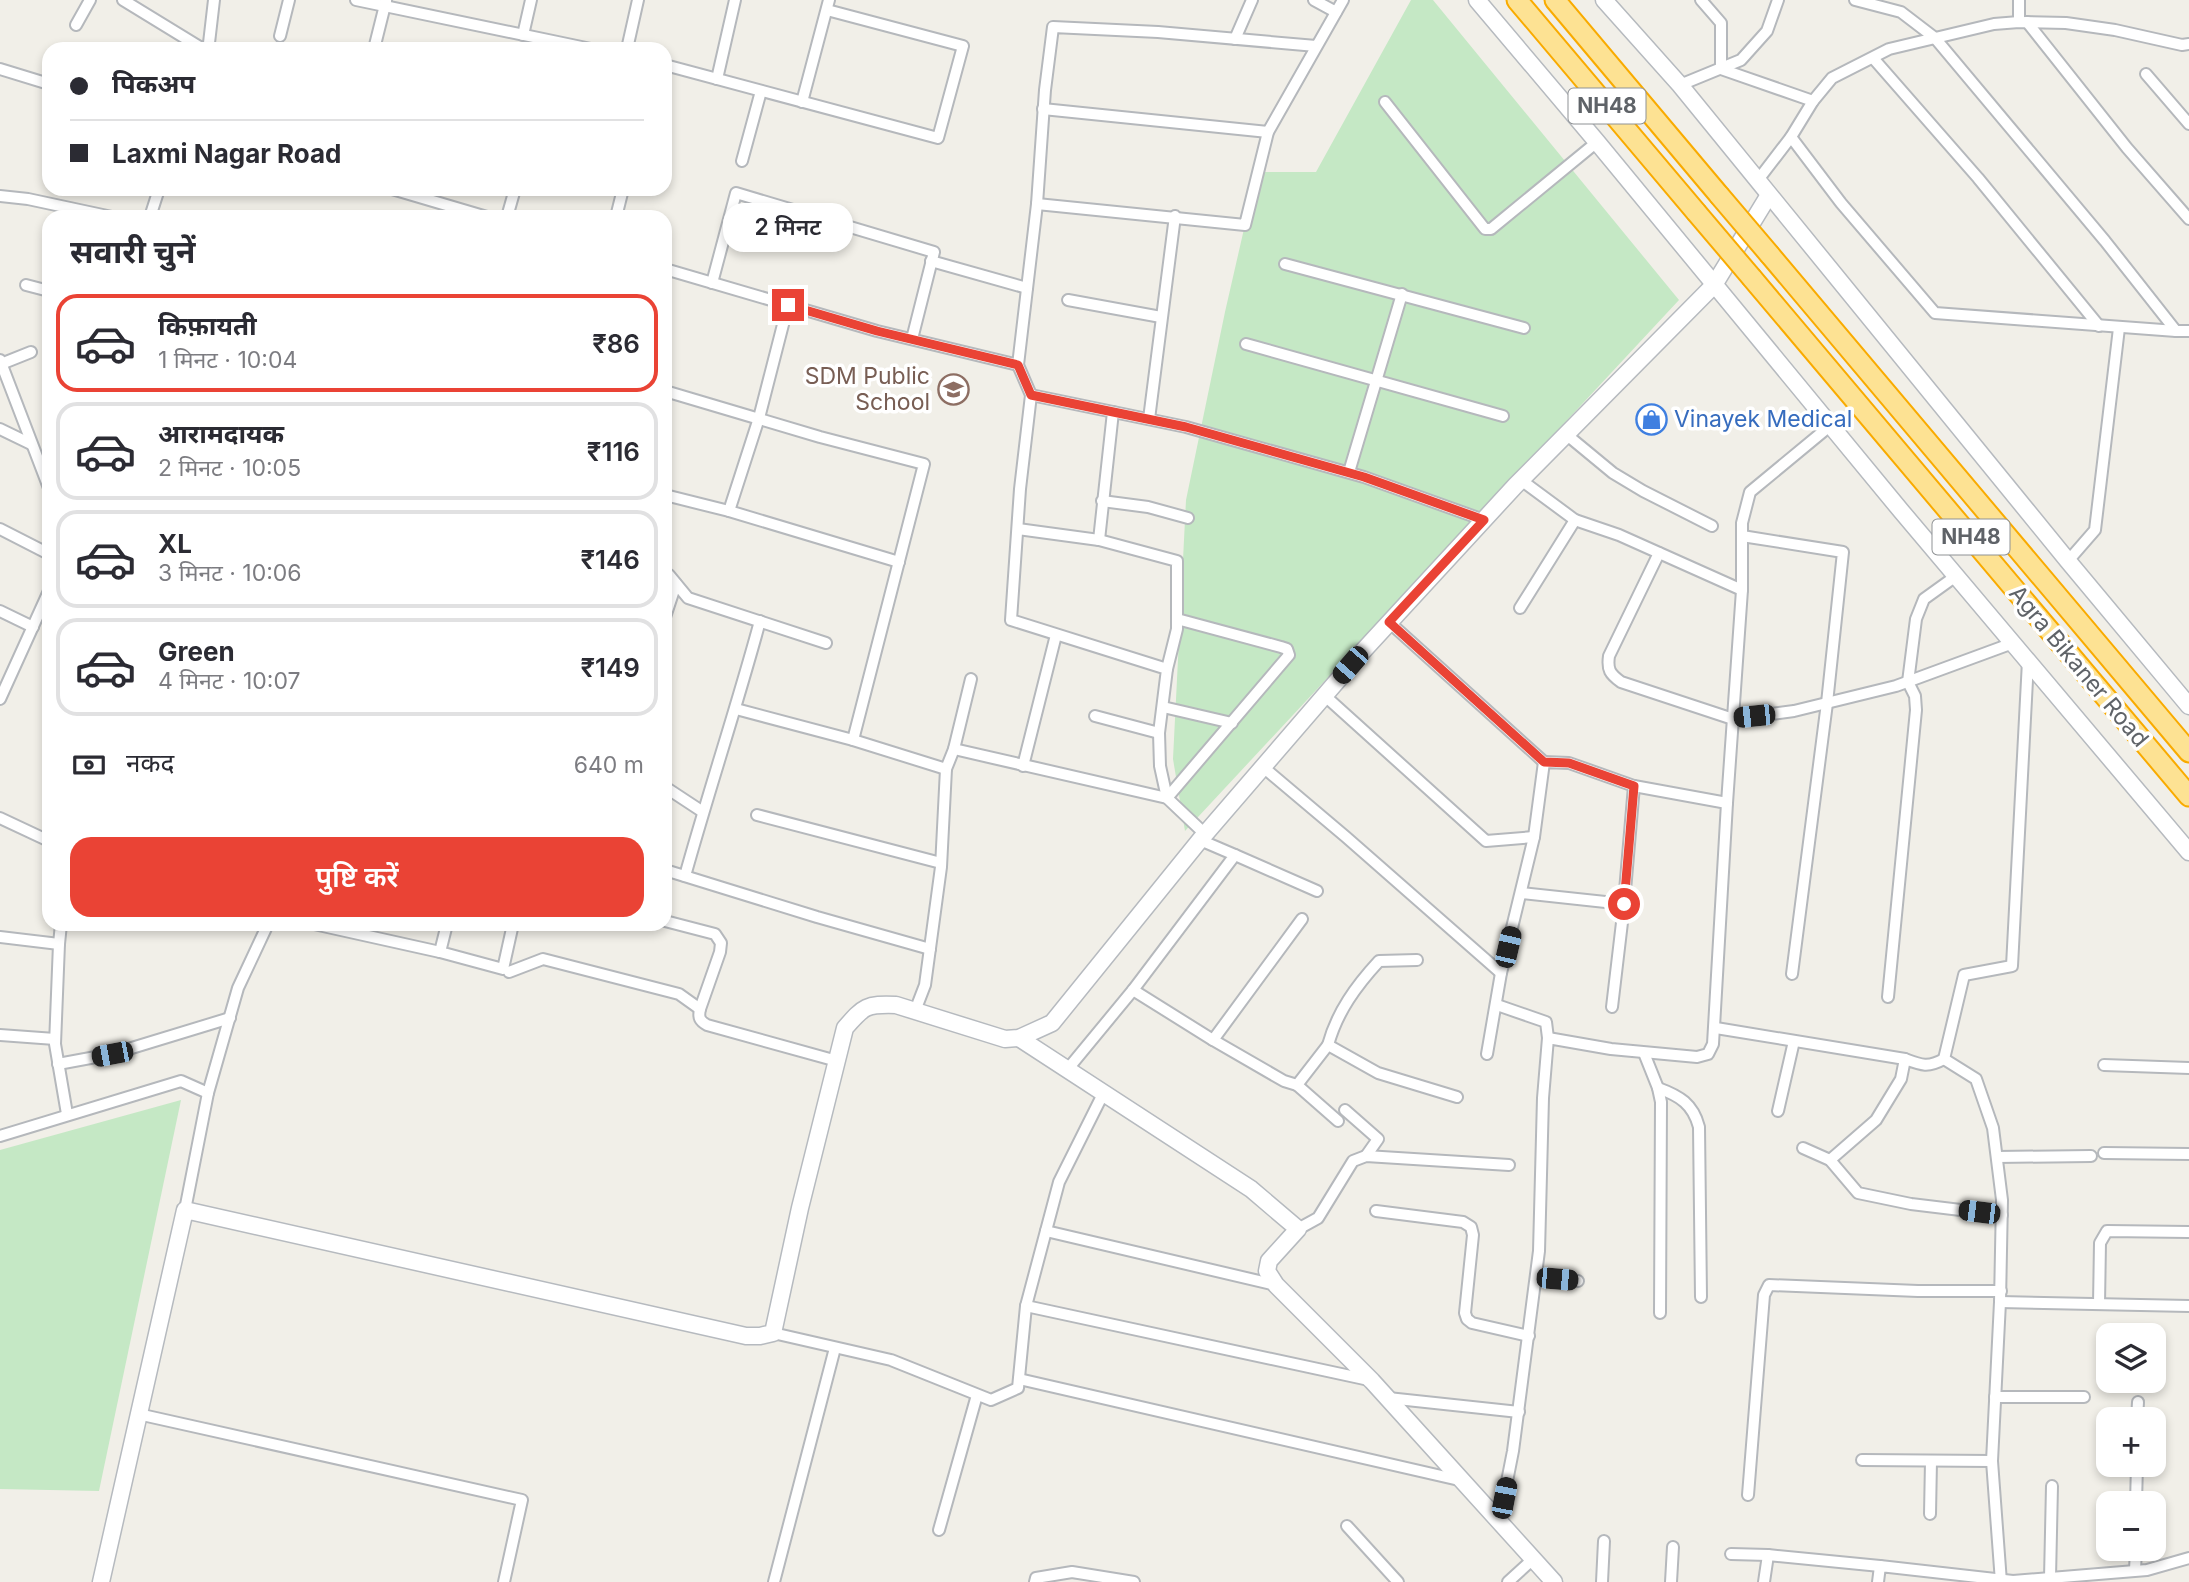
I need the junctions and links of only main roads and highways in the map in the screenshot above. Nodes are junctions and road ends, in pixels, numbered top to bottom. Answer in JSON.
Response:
{"nodes":[{"id":1,"x":1517,"y":0,"type":"edge"},
{"id":2,"x":1555,"y":0,"type":"edge"},
{"id":3,"x":2189,"y":752,"type":"edge"},
{"id":4,"x":2189,"y":796,"type":"edge"}],
"edges":[{"from":1,"to":4,"type":"highway","name":"Agra Bikaner Road","number":"NH48","bridge":true},
{"from":2,"to":3,"type":"highway","number":"NH48","bridge":true}]}
